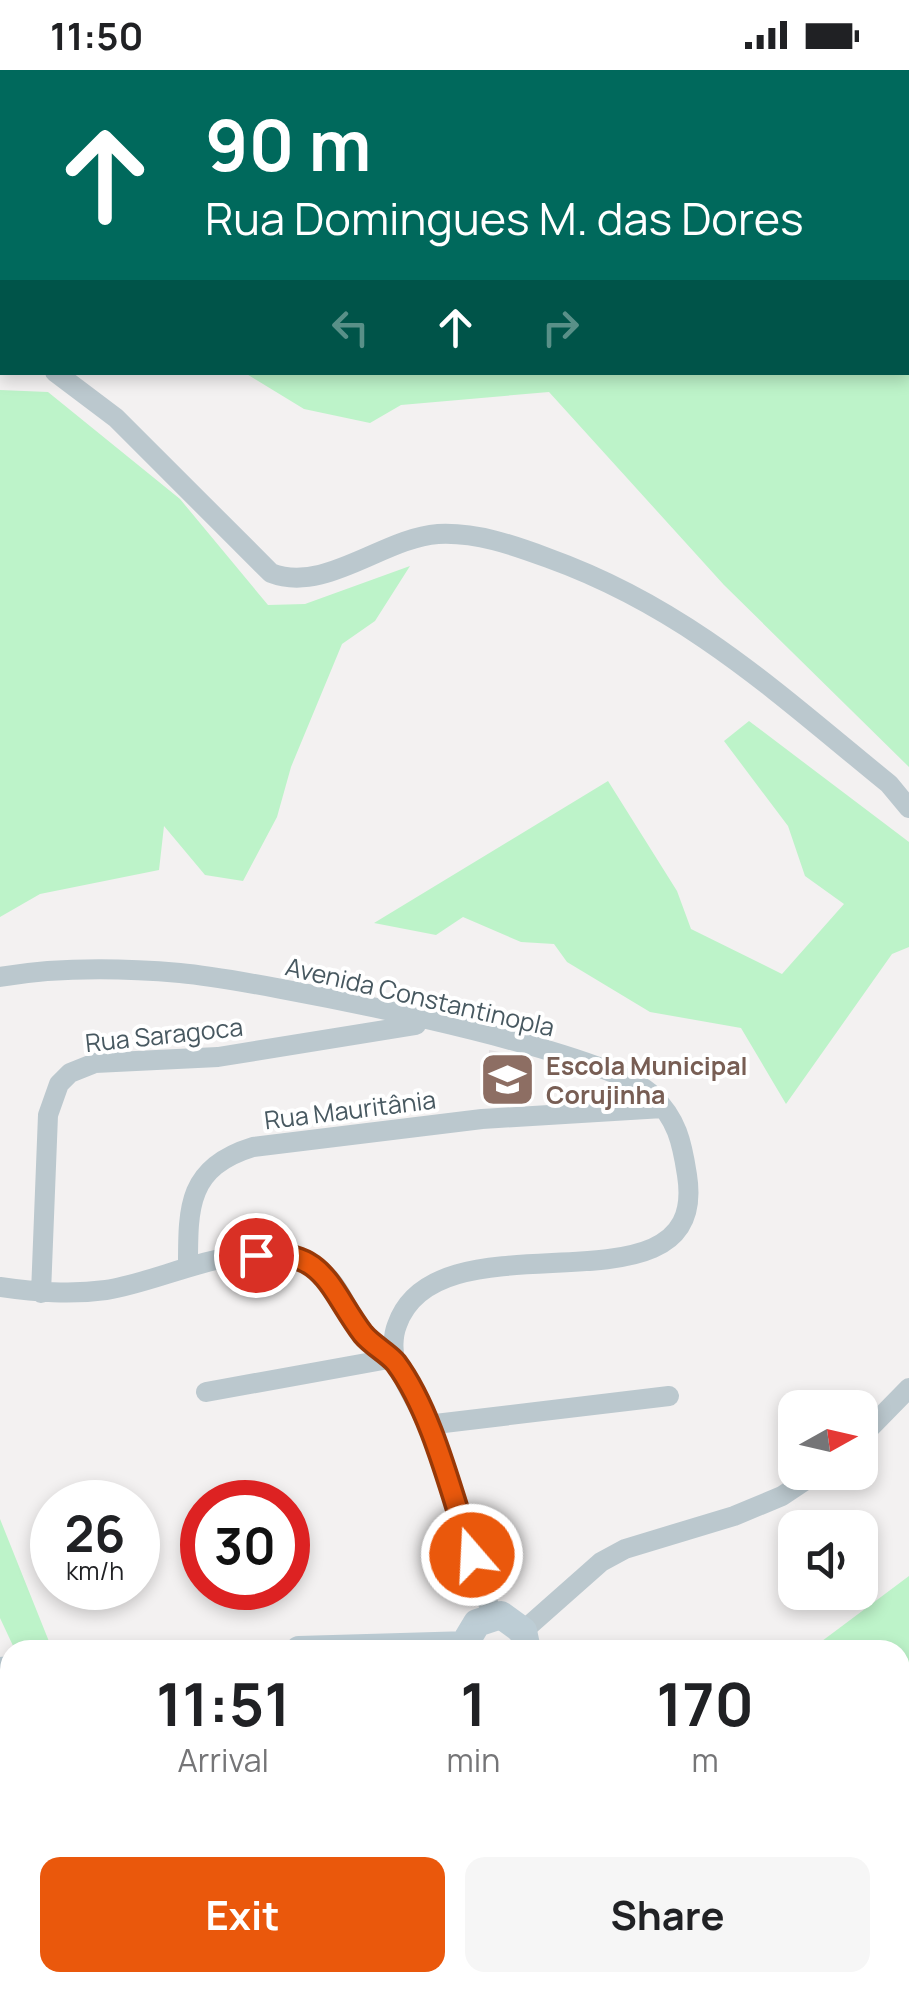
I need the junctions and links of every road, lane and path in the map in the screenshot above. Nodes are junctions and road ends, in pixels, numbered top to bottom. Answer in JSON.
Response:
{"nodes":[{"id":1,"x":59,"y":375,"type":"edge"},
{"id":2,"x":909,"y":808,"type":"edge"},
{"id":3,"x":0,"y":977,"type":"edge"},
{"id":4,"x":428,"y":1023,"type":"junction"},
{"id":5,"x":663,"y":1108,"type":"junction"},
{"id":6,"x":188,"y":1266,"type":"junction"},
{"id":7,"x":0,"y":1287,"type":"edge"},
{"id":8,"x":41,"y":1293,"type":"junction"},
{"id":9,"x":392,"y":1359,"type":"junction"},
{"id":10,"x":909,"y":1388,"type":"edge"},
{"id":11,"x":206,"y":1392,"type":"dead end"},
{"id":12,"x":668,"y":1396,"type":"dead end"},
{"id":13,"x":878,"y":1420,"type":"edge"},
{"id":14,"x":427,"y":1425,"type":"junction"},
{"id":15,"x":791,"y":1490,"type":"edge"},
{"id":16,"x":492,"y":1615,"type":"junction"},
{"id":17,"x":470,"y":1640,"type":"edge"},
{"id":18,"x":525,"y":1640,"type":"edge"}],
"edges":[{"from":1,"to":2,"type":"street"},
{"from":3,"to":4,"type":"street","name":"Avenida Constantinopla"},
{"from":4,"to":5,"type":"street","name":"Avenida Constantinopla"},
{"from":4,"to":8,"type":"street","name":"Rua Saragoca"},
{"from":5,"to":6,"type":"street","name":"Rua Mauritânia"},
{"from":5,"to":9,"type":"street","name":"Avenida Constantinopla"},
{"from":6,"to":8,"type":"street"},
{"from":6,"to":9,"type":"street"},
{"from":7,"to":8,"type":"street"},
{"from":9,"to":11,"type":"street"},
{"from":9,"to":14,"type":"street"},
{"from":10,"to":13,"type":"street"},
{"from":12,"to":14,"type":"street"},
{"from":14,"to":16,"type":"street"},
{"from":15,"to":18,"type":"street"},
{"from":16,"to":17,"type":"street"},
{"from":16,"to":18,"type":"street"}]}
